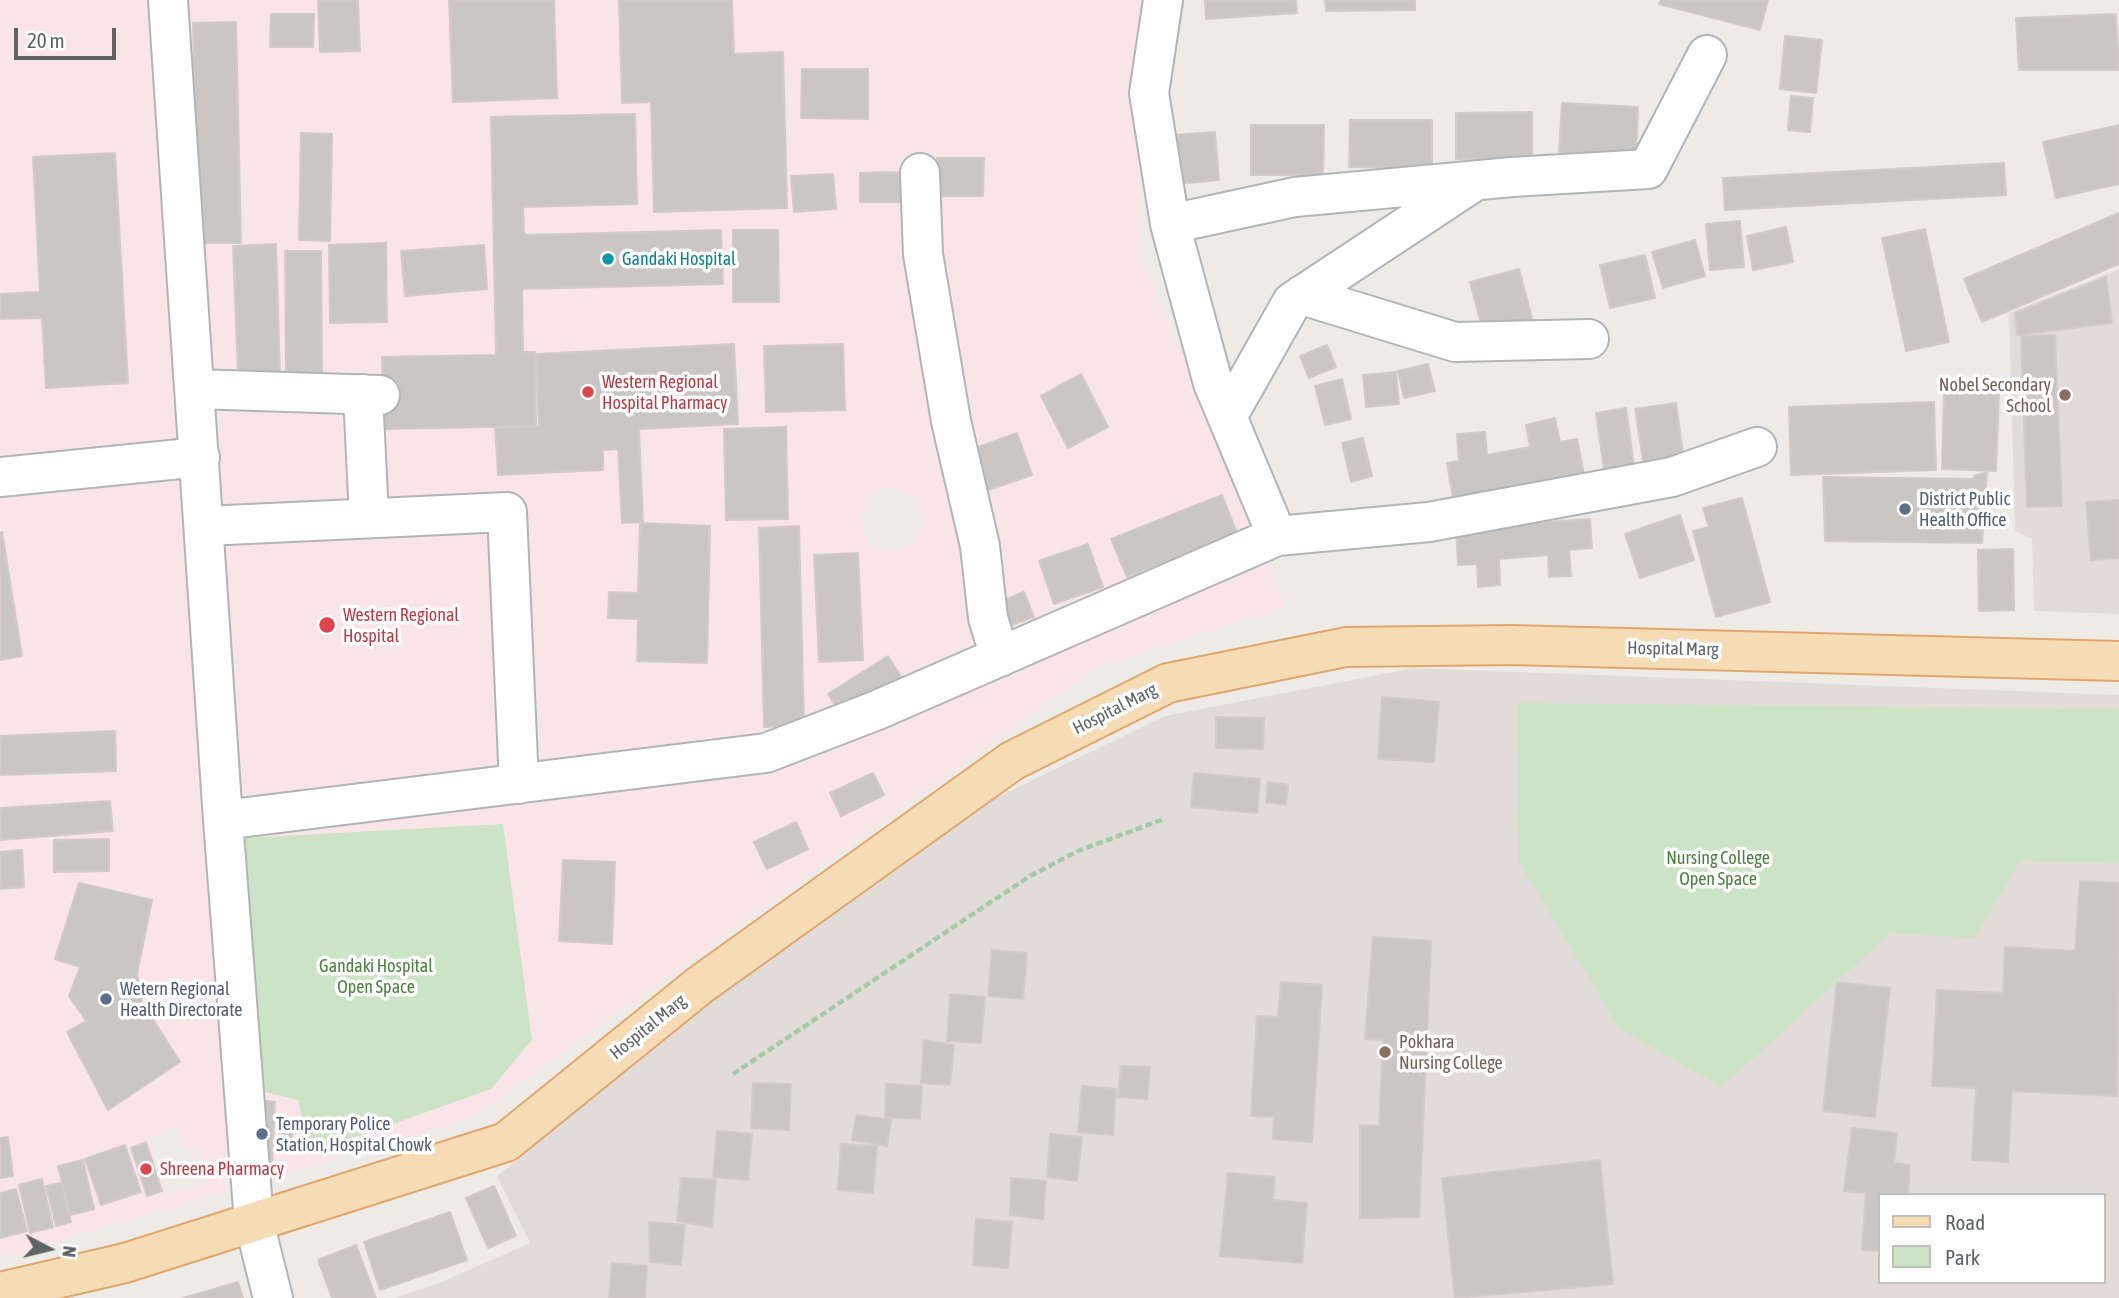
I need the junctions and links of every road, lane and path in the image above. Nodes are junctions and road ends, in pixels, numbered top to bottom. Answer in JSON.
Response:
{"nodes":[{"id":1,"x":168,"y":0,"type":"edge"},
{"id":2,"x":1163,"y":0,"type":"edge"},
{"id":3,"x":1707,"y":55,"type":"dead end"},
{"id":4,"x":920,"y":173,"type":"dead end"},
{"id":5,"x":1476,"y":180,"type":"junction"},
{"id":6,"x":1170,"y":224,"type":"junction"},
{"id":7,"x":1302,"y":295,"type":"junction"},
{"id":8,"x":1589,"y":339,"type":"dead end"},
{"id":9,"x":195,"y":389,"type":"junction"},
{"id":10,"x":1227,"y":417,"type":"junction"},
{"id":11,"x":1757,"y":447,"type":"dead end"},
{"id":12,"x":200,"y":457,"type":"junction"},
{"id":13,"x":0,"y":477,"type":"edge"},
{"id":14,"x":369,"y":518,"type":"junction"},
{"id":15,"x":205,"y":526,"type":"junction"},
{"id":16,"x":1277,"y":537,"type":"junction"},
{"id":17,"x":1000,"y":657,"type":"junction"},
{"id":18,"x":2119,"y":661,"type":"edge"},
{"id":19,"x":519,"y":783,"type":"junction"},
{"id":20,"x":1164,"y":819,"type":"dead end"},
{"id":21,"x":223,"y":820,"type":"junction"},
{"id":22,"x":733,"y":1074,"type":"dead end"},
{"id":23,"x":254,"y":1222,"type":"junction"},
{"id":24,"x":0,"y":1292,"type":"edge"},
{"id":25,"x":273,"y":1298,"type":"edge"}],
"edges":[{"from":1,"to":9,"type":"street"},
{"from":2,"to":6,"type":"street"},
{"from":3,"to":5,"type":"street"},
{"from":4,"to":17,"type":"street"},
{"from":5,"to":6,"type":"street"},
{"from":5,"to":7,"type":"street"},
{"from":6,"to":10,"type":"street"},
{"from":7,"to":8,"type":"street"},
{"from":7,"to":10,"type":"street"},
{"from":9,"to":12,"type":"street"},
{"from":9,"to":14,"type":"street"},
{"from":10,"to":16,"type":"street"},
{"from":11,"to":16,"type":"street"},
{"from":12,"to":13,"type":"street"},
{"from":12,"to":15,"type":"street"},
{"from":14,"to":15,"type":"street"},
{"from":14,"to":19,"type":"street"},
{"from":15,"to":21,"type":"street"},
{"from":16,"to":17,"type":"street"},
{"from":17,"to":19,"type":"street"},
{"from":18,"to":23,"type":"main road","name":"Hospital Marg"},
{"from":19,"to":21,"type":"street"},
{"from":20,"to":22,"type":"path"},
{"from":21,"to":23,"type":"street"},
{"from":23,"to":24,"type":"main road","name":"Hospital Marg"},
{"from":23,"to":25,"type":"street"}]}
